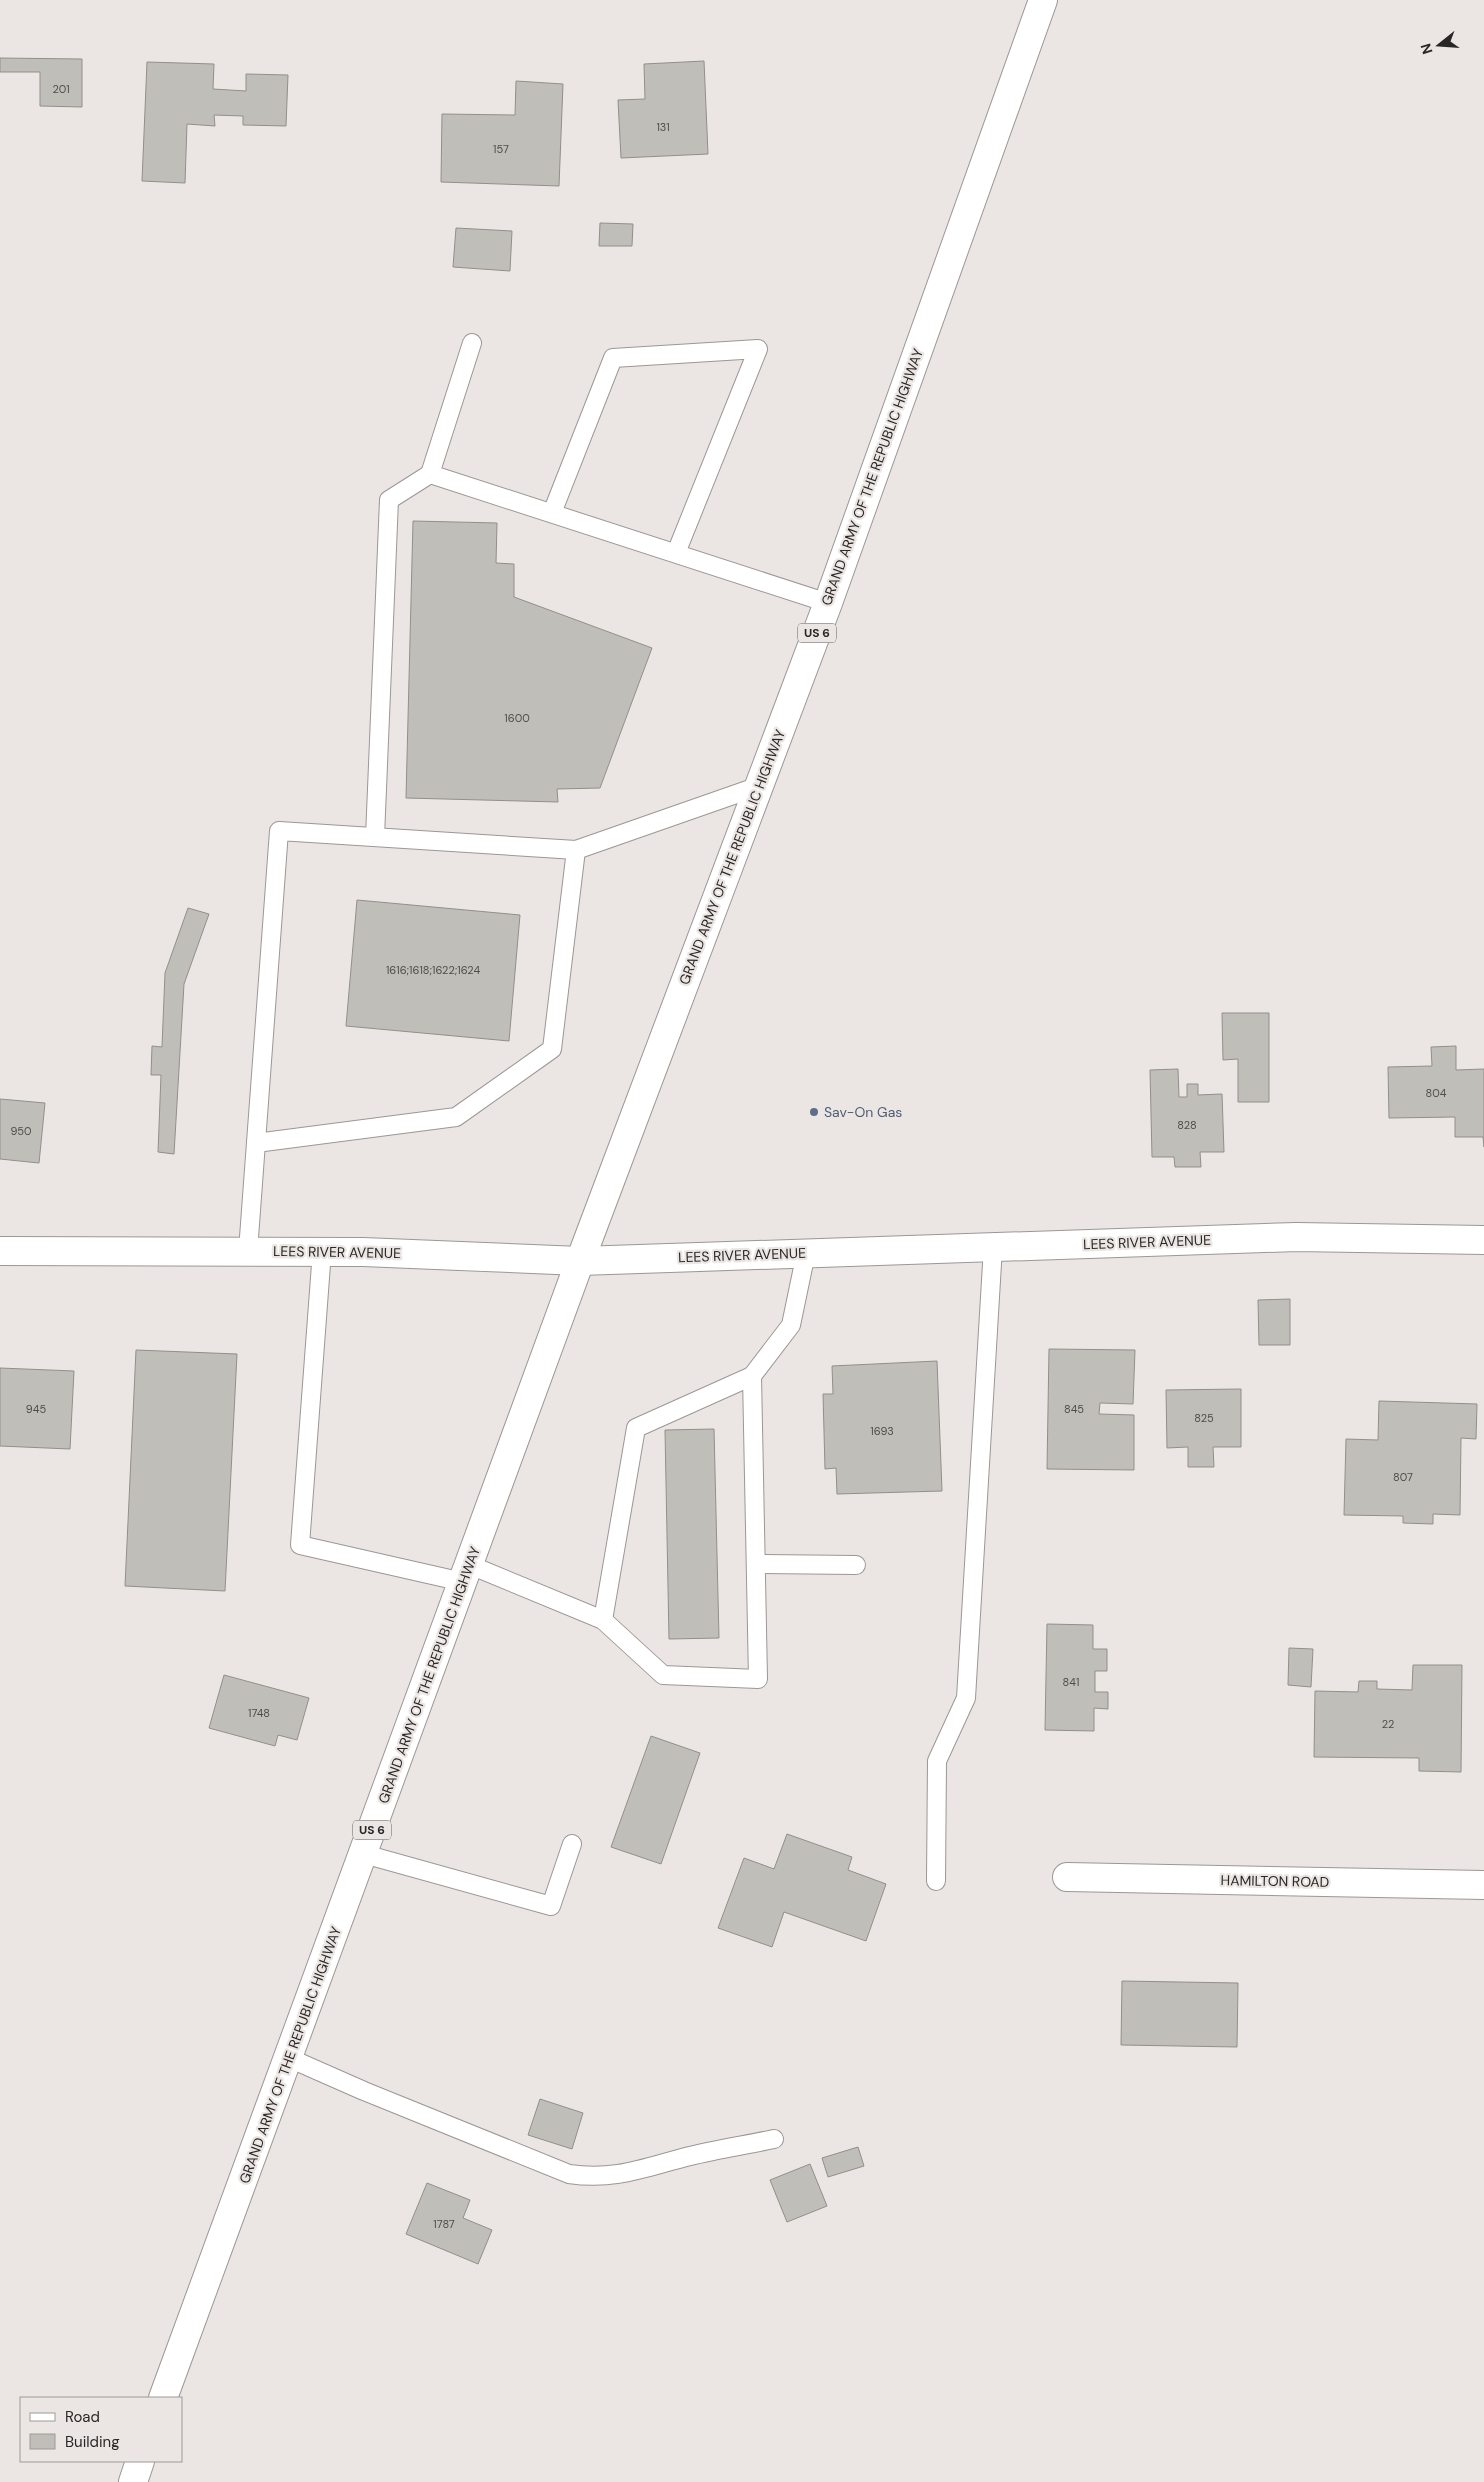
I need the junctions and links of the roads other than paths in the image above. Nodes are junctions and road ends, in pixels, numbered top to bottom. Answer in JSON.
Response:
{"nodes":[{"id":1,"x":1043,"y":0,"type":"edge"},
{"id":2,"x":472,"y":343,"type":"dead end"},
{"id":3,"x":430,"y":474,"type":"junction"},
{"id":4,"x":552,"y":513,"type":"junction"},
{"id":5,"x":676,"y":554,"type":"junction"},
{"id":6,"x":828,"y":602,"type":"junction"},
{"id":7,"x":759,"y":786,"type":"junction"},
{"id":8,"x":375,"y":837,"type":"junction"},
{"id":9,"x":576,"y":850,"type":"junction"},
{"id":10,"x":256,"y":1143,"type":"junction"},
{"id":11,"x":1484,"y":1240,"type":"edge"},
{"id":12,"x":993,"y":1247,"type":"junction"},
{"id":13,"x":0,"y":1251,"type":"edge"},
{"id":14,"x":248,"y":1251,"type":"junction"},
{"id":15,"x":322,"y":1251,"type":"junction"},
{"id":16,"x":806,"y":1253,"type":"junction"},
{"id":17,"x":580,"y":1261,"type":"junction"},
{"id":18,"x":752,"y":1376,"type":"junction"},
{"id":19,"x":756,"y":1564,"type":"junction"},
{"id":20,"x":856,"y":1565,"type":"dead end"},
{"id":21,"x":466,"y":1573,"type":"junction"},
{"id":22,"x":603,"y":1620,"type":"junction"},
{"id":23,"x":572,"y":1844,"type":"dead end"},
{"id":24,"x":364,"y":1854,"type":"junction"},
{"id":25,"x":1067,"y":1878,"type":"dead end"},
{"id":26,"x":936,"y":1881,"type":"dead end"},
{"id":27,"x":1484,"y":1885,"type":"edge"},
{"id":28,"x":289,"y":2058,"type":"junction"},
{"id":29,"x":774,"y":2139,"type":"dead end"},
{"id":30,"x":164,"y":2397,"type":"edge"},
{"id":31,"x":140,"y":2462,"type":"edge"},
{"id":32,"x":132,"y":2482,"type":"edge"}],
"edges":[{"from":1,"to":6,"type":"main road","name":"GRAND ARMY OF THE REPUBLIC HIGHWAY","number":"US 6"},
{"from":2,"to":3,"type":"lane"},
{"from":3,"to":4,"type":"lane"},
{"from":3,"to":8,"type":"lane"},
{"from":4,"to":5,"type":"lane"},
{"from":4,"to":5,"type":"lane"},
{"from":5,"to":6,"type":"lane"},
{"from":6,"to":7,"type":"main road","name":"GRAND ARMY OF THE REPUBLIC HIGHWAY","number":"US 6"},
{"from":7,"to":9,"type":"lane"},
{"from":7,"to":17,"type":"main road","name":"GRAND ARMY OF THE REPUBLIC HIGHWAY","number":"US 6"},
{"from":8,"to":9,"type":"lane"},
{"from":8,"to":10,"type":"lane"},
{"from":9,"to":10,"type":"lane"},
{"from":10,"to":14,"type":"lane"},
{"from":11,"to":12,"type":"main road","name":"LEES RIVER AVENUE"},
{"from":12,"to":16,"type":"main road","name":"LEES RIVER AVENUE"},
{"from":12,"to":26,"type":"lane"},
{"from":13,"to":14,"type":"main road","name":"LEES RIVER AVENUE"},
{"from":14,"to":15,"type":"main road","name":"LEES RIVER AVENUE"},
{"from":15,"to":17,"type":"main road","name":"LEES RIVER AVENUE"},
{"from":15,"to":21,"type":"lane"},
{"from":16,"to":17,"type":"main road","name":"LEES RIVER AVENUE"},
{"from":16,"to":18,"type":"lane"},
{"from":17,"to":21,"type":"main road","name":"GRAND ARMY OF THE REPUBLIC HIGHWAY","number":"US 6"},
{"from":18,"to":19,"type":"lane"},
{"from":18,"to":22,"type":"lane"},
{"from":19,"to":20,"type":"lane"},
{"from":19,"to":22,"type":"lane"},
{"from":21,"to":22,"type":"lane"},
{"from":21,"to":24,"type":"main road","name":"GRAND ARMY OF THE REPUBLIC HIGHWAY","number":"US 6"},
{"from":23,"to":24,"type":"lane"},
{"from":24,"to":28,"type":"main road","name":"GRAND ARMY OF THE REPUBLIC HIGHWAY","number":"US 6"},
{"from":25,"to":27,"type":"main road","name":"HAMILTON ROAD"},
{"from":28,"to":29,"type":"lane"},
{"from":28,"to":30,"type":"main road","name":"GRAND ARMY OF THE REPUBLIC HIGHWAY","number":"US 6"},
{"from":31,"to":32,"type":"main road"}]}
